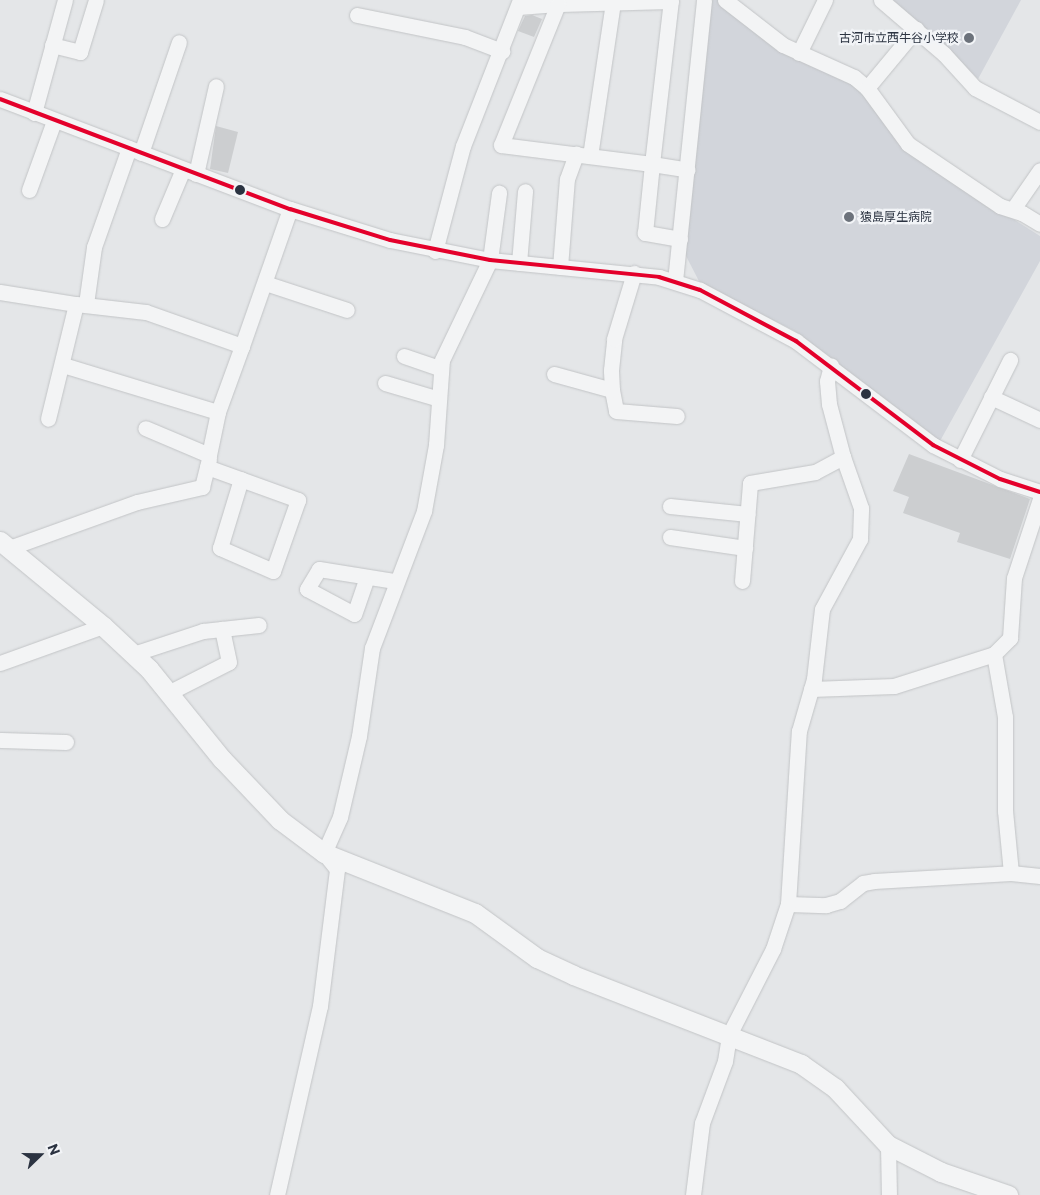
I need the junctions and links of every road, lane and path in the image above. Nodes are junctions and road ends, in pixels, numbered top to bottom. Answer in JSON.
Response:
{"nodes":[{"id":1,"x":65,"y":0,"type":"edge"},
{"id":2,"x":96,"y":0,"type":"edge"},
{"id":3,"x":704,"y":0,"type":"edge"},
{"id":4,"x":724,"y":0,"type":"edge"},
{"id":5,"x":825,"y":0,"type":"edge"},
{"id":6,"x":881,"y":0,"type":"edge"},
{"id":7,"x":519,"y":3,"type":"edge"},
{"id":8,"x":613,"y":3,"type":"junction"},
{"id":9,"x":558,"y":4,"type":"junction"},
{"id":10,"x":357,"y":15,"type":"dead end"},
{"id":11,"x":916,"y":29,"type":"junction"},
{"id":12,"x":179,"y":42,"type":"dead end"},
{"id":13,"x":52,"y":45,"type":"junction"},
{"id":14,"x":502,"y":51,"type":"junction"},
{"id":15,"x":799,"y":53,"type":"junction"},
{"id":16,"x":216,"y":86,"type":"dead end"},
{"id":17,"x":867,"y":88,"type":"junction"},
{"id":18,"x":0,"y":100,"type":"edge"},
{"id":19,"x":34,"y":112,"type":"junction"},
{"id":20,"x":54,"y":121,"type":"junction"},
{"id":21,"x":1040,"y":122,"type":"edge"},
{"id":22,"x":135,"y":151,"type":"junction"},
{"id":23,"x":583,"y":155,"type":"junction"},
{"id":24,"x":652,"y":164,"type":"junction"},
{"id":25,"x":688,"y":170,"type":"junction"},
{"id":26,"x":1040,"y":170,"type":"edge"},
{"id":27,"x":189,"y":172,"type":"junction"},
{"id":28,"x":29,"y":190,"type":"dead end"},
{"id":29,"x":526,"y":191,"type":"dead end"},
{"id":30,"x":499,"y":193,"type":"dead end"},
{"id":31,"x":290,"y":210,"type":"junction"},
{"id":32,"x":1013,"y":210,"type":"junction"},
{"id":33,"x":162,"y":219,"type":"dead end"},
{"id":34,"x":1040,"y":224,"type":"edge"},
{"id":35,"x":680,"y":239,"type":"junction"},
{"id":36,"x":435,"y":251,"type":"junction"},
{"id":37,"x":490,"y":260,"type":"junction"},
{"id":38,"x":519,"y":263,"type":"junction"},
{"id":39,"x":560,"y":267,"type":"junction"},
{"id":40,"x":634,"y":273,"type":"junction"},
{"id":41,"x":675,"y":281,"type":"junction"},
{"id":42,"x":265,"y":283,"type":"junction"},
{"id":43,"x":0,"y":292,"type":"edge"},
{"id":44,"x":81,"y":304,"type":"junction"},
{"id":45,"x":347,"y":310,"type":"dead end"},
{"id":46,"x":242,"y":346,"type":"junction"},
{"id":47,"x":404,"y":356,"type":"dead end"},
{"id":48,"x":1010,"y":360,"type":"dead end"},
{"id":49,"x":63,"y":365,"type":"junction"},
{"id":50,"x":831,"y":366,"type":"junction"},
{"id":51,"x":441,"y":369,"type":"junction"},
{"id":52,"x":554,"y":374,"type":"dead end"},
{"id":53,"x":385,"y":383,"type":"dead end"},
{"id":54,"x":612,"y":390,"type":"junction"},
{"id":55,"x":991,"y":397,"type":"junction"},
{"id":56,"x":439,"y":399,"type":"junction"},
{"id":57,"x":218,"y":412,"type":"junction"},
{"id":58,"x":677,"y":416,"type":"dead end"},
{"id":59,"x":48,"y":419,"type":"dead end"},
{"id":60,"x":1040,"y":420,"type":"edge"},
{"id":61,"x":145,"y":428,"type":"dead end"},
{"id":62,"x":843,"y":457,"type":"junction"},
{"id":63,"x":960,"y":460,"type":"junction"},
{"id":64,"x":208,"y":461,"type":"junction"},
{"id":65,"x":241,"y":480,"type":"junction"},
{"id":66,"x":1040,"y":492,"type":"edge"},
{"id":67,"x":1040,"y":499,"type":"edge"},
{"id":68,"x":670,"y":506,"type":"dead end"},
{"id":69,"x":748,"y":514,"type":"junction"},
{"id":70,"x":670,"y":537,"type":"dead end"},
{"id":71,"x":4,"y":545,"type":"edge"},
{"id":72,"x":745,"y":548,"type":"junction"},
{"id":73,"x":367,"y":577,"type":"dead end"},
{"id":74,"x":395,"y":581,"type":"junction"},
{"id":75,"x":742,"y":581,"type":"dead end"},
{"id":76,"x":259,"y":625,"type":"dead end"},
{"id":77,"x":103,"y":626,"type":"junction"},
{"id":78,"x":222,"y":629,"type":"junction"},
{"id":79,"x":132,"y":654,"type":"junction"},
{"id":80,"x":994,"y":654,"type":"junction"},
{"id":81,"x":0,"y":663,"type":"edge"},
{"id":82,"x":811,"y":689,"type":"junction"},
{"id":83,"x":168,"y":693,"type":"junction"},
{"id":84,"x":0,"y":740,"type":"edge"},
{"id":85,"x":66,"y":742,"type":"dead end"},
{"id":86,"x":324,"y":853,"type":"junction"},
{"id":87,"x":1011,"y":873,"type":"junction"},
{"id":88,"x":1040,"y":876,"type":"edge"},
{"id":89,"x":788,"y":904,"type":"junction"},
{"id":90,"x":728,"y":1035,"type":"junction"},
{"id":91,"x":888,"y":1145,"type":"junction"},
{"id":92,"x":277,"y":1195,"type":"edge"},
{"id":93,"x":693,"y":1195,"type":"edge"},
{"id":94,"x":889,"y":1195,"type":"edge"},
{"id":95,"x":1008,"y":1195,"type":"edge"}],
"edges":[{"from":1,"to":13,"type":"street"},
{"from":2,"to":13,"type":"street"},
{"from":3,"to":25,"type":"street"},
{"from":4,"to":15,"type":"street"},
{"from":5,"to":15,"type":"street"},
{"from":6,"to":11,"type":"street"},
{"from":7,"to":9,"type":"street"},
{"from":7,"to":14,"type":"street"},
{"from":8,"to":9,"type":"street"},
{"from":8,"to":23,"type":"street"},
{"from":8,"to":24,"type":"street"},
{"from":9,"to":23,"type":"street"},
{"from":10,"to":14,"type":"street"},
{"from":11,"to":17,"type":"street"},
{"from":11,"to":21,"type":"street"},
{"from":12,"to":22,"type":"street"},
{"from":13,"to":19,"type":"street"},
{"from":14,"to":36,"type":"street"},
{"from":15,"to":17,"type":"street"},
{"from":16,"to":27,"type":"street"},
{"from":17,"to":32,"type":"street"},
{"from":18,"to":19,"type":"street"},
{"from":19,"to":20,"type":"street"},
{"from":20,"to":22,"type":"street"},
{"from":20,"to":28,"type":"street"},
{"from":22,"to":27,"type":"street"},
{"from":22,"to":44,"type":"street"},
{"from":23,"to":24,"type":"street"},
{"from":23,"to":39,"type":"street"},
{"from":24,"to":25,"type":"street"},
{"from":24,"to":35,"type":"street"},
{"from":25,"to":35,"type":"street"},
{"from":26,"to":32,"type":"street"},
{"from":27,"to":31,"type":"street"},
{"from":27,"to":33,"type":"street"},
{"from":29,"to":38,"type":"street"},
{"from":30,"to":37,"type":"street"},
{"from":31,"to":36,"type":"street"},
{"from":31,"to":42,"type":"street"},
{"from":32,"to":34,"type":"street"},
{"from":35,"to":41,"type":"street"},
{"from":36,"to":37,"type":"street"},
{"from":37,"to":38,"type":"street"},
{"from":37,"to":51,"type":"street"},
{"from":38,"to":39,"type":"street"},
{"from":39,"to":40,"type":"street"},
{"from":40,"to":41,"type":"street"},
{"from":40,"to":54,"type":"street"},
{"from":41,"to":50,"type":"street"},
{"from":42,"to":45,"type":"street"},
{"from":42,"to":46,"type":"street"},
{"from":43,"to":44,"type":"street"},
{"from":44,"to":46,"type":"street"},
{"from":44,"to":49,"type":"street"},
{"from":46,"to":57,"type":"street"},
{"from":47,"to":51,"type":"street"},
{"from":48,"to":55,"type":"street"},
{"from":49,"to":57,"type":"street"},
{"from":49,"to":59,"type":"street"},
{"from":50,"to":62,"type":"street"},
{"from":50,"to":63,"type":"street"},
{"from":51,"to":56,"type":"street"},
{"from":52,"to":54,"type":"street"},
{"from":53,"to":56,"type":"street"},
{"from":54,"to":58,"type":"street"},
{"from":55,"to":60,"type":"street"},
{"from":55,"to":63,"type":"street"},
{"from":56,"to":74,"type":"street"},
{"from":57,"to":64,"type":"street"},
{"from":61,"to":64,"type":"street"},
{"from":62,"to":69,"type":"street"},
{"from":62,"to":82,"type":"street"},
{"from":63,"to":66,"type":"street"},
{"from":64,"to":65,"type":"street"},
{"from":64,"to":71,"type":"street"},
{"from":65,"to":65,"type":"street"},
{"from":67,"to":80,"type":"street"},
{"from":68,"to":69,"type":"street"},
{"from":69,"to":72,"type":"street"},
{"from":70,"to":72,"type":"street"},
{"from":71,"to":77,"type":"street"},
{"from":72,"to":75,"type":"street"},
{"from":73,"to":74,"type":"street"},
{"from":74,"to":86,"type":"street"},
{"from":76,"to":78,"type":"street"},
{"from":77,"to":79,"type":"street"},
{"from":77,"to":81,"type":"street"},
{"from":78,"to":79,"type":"street"},
{"from":78,"to":83,"type":"street"},
{"from":79,"to":83,"type":"street"},
{"from":80,"to":82,"type":"street"},
{"from":80,"to":87,"type":"street"},
{"from":82,"to":89,"type":"street"},
{"from":83,"to":86,"type":"street"},
{"from":84,"to":85,"type":"street"},
{"from":86,"to":90,"type":"street"},
{"from":86,"to":92,"type":"street"},
{"from":87,"to":88,"type":"street"},
{"from":87,"to":89,"type":"street"},
{"from":89,"to":90,"type":"street"},
{"from":90,"to":91,"type":"street"},
{"from":90,"to":93,"type":"street"},
{"from":91,"to":94,"type":"street"},
{"from":91,"to":95,"type":"street"}]}
